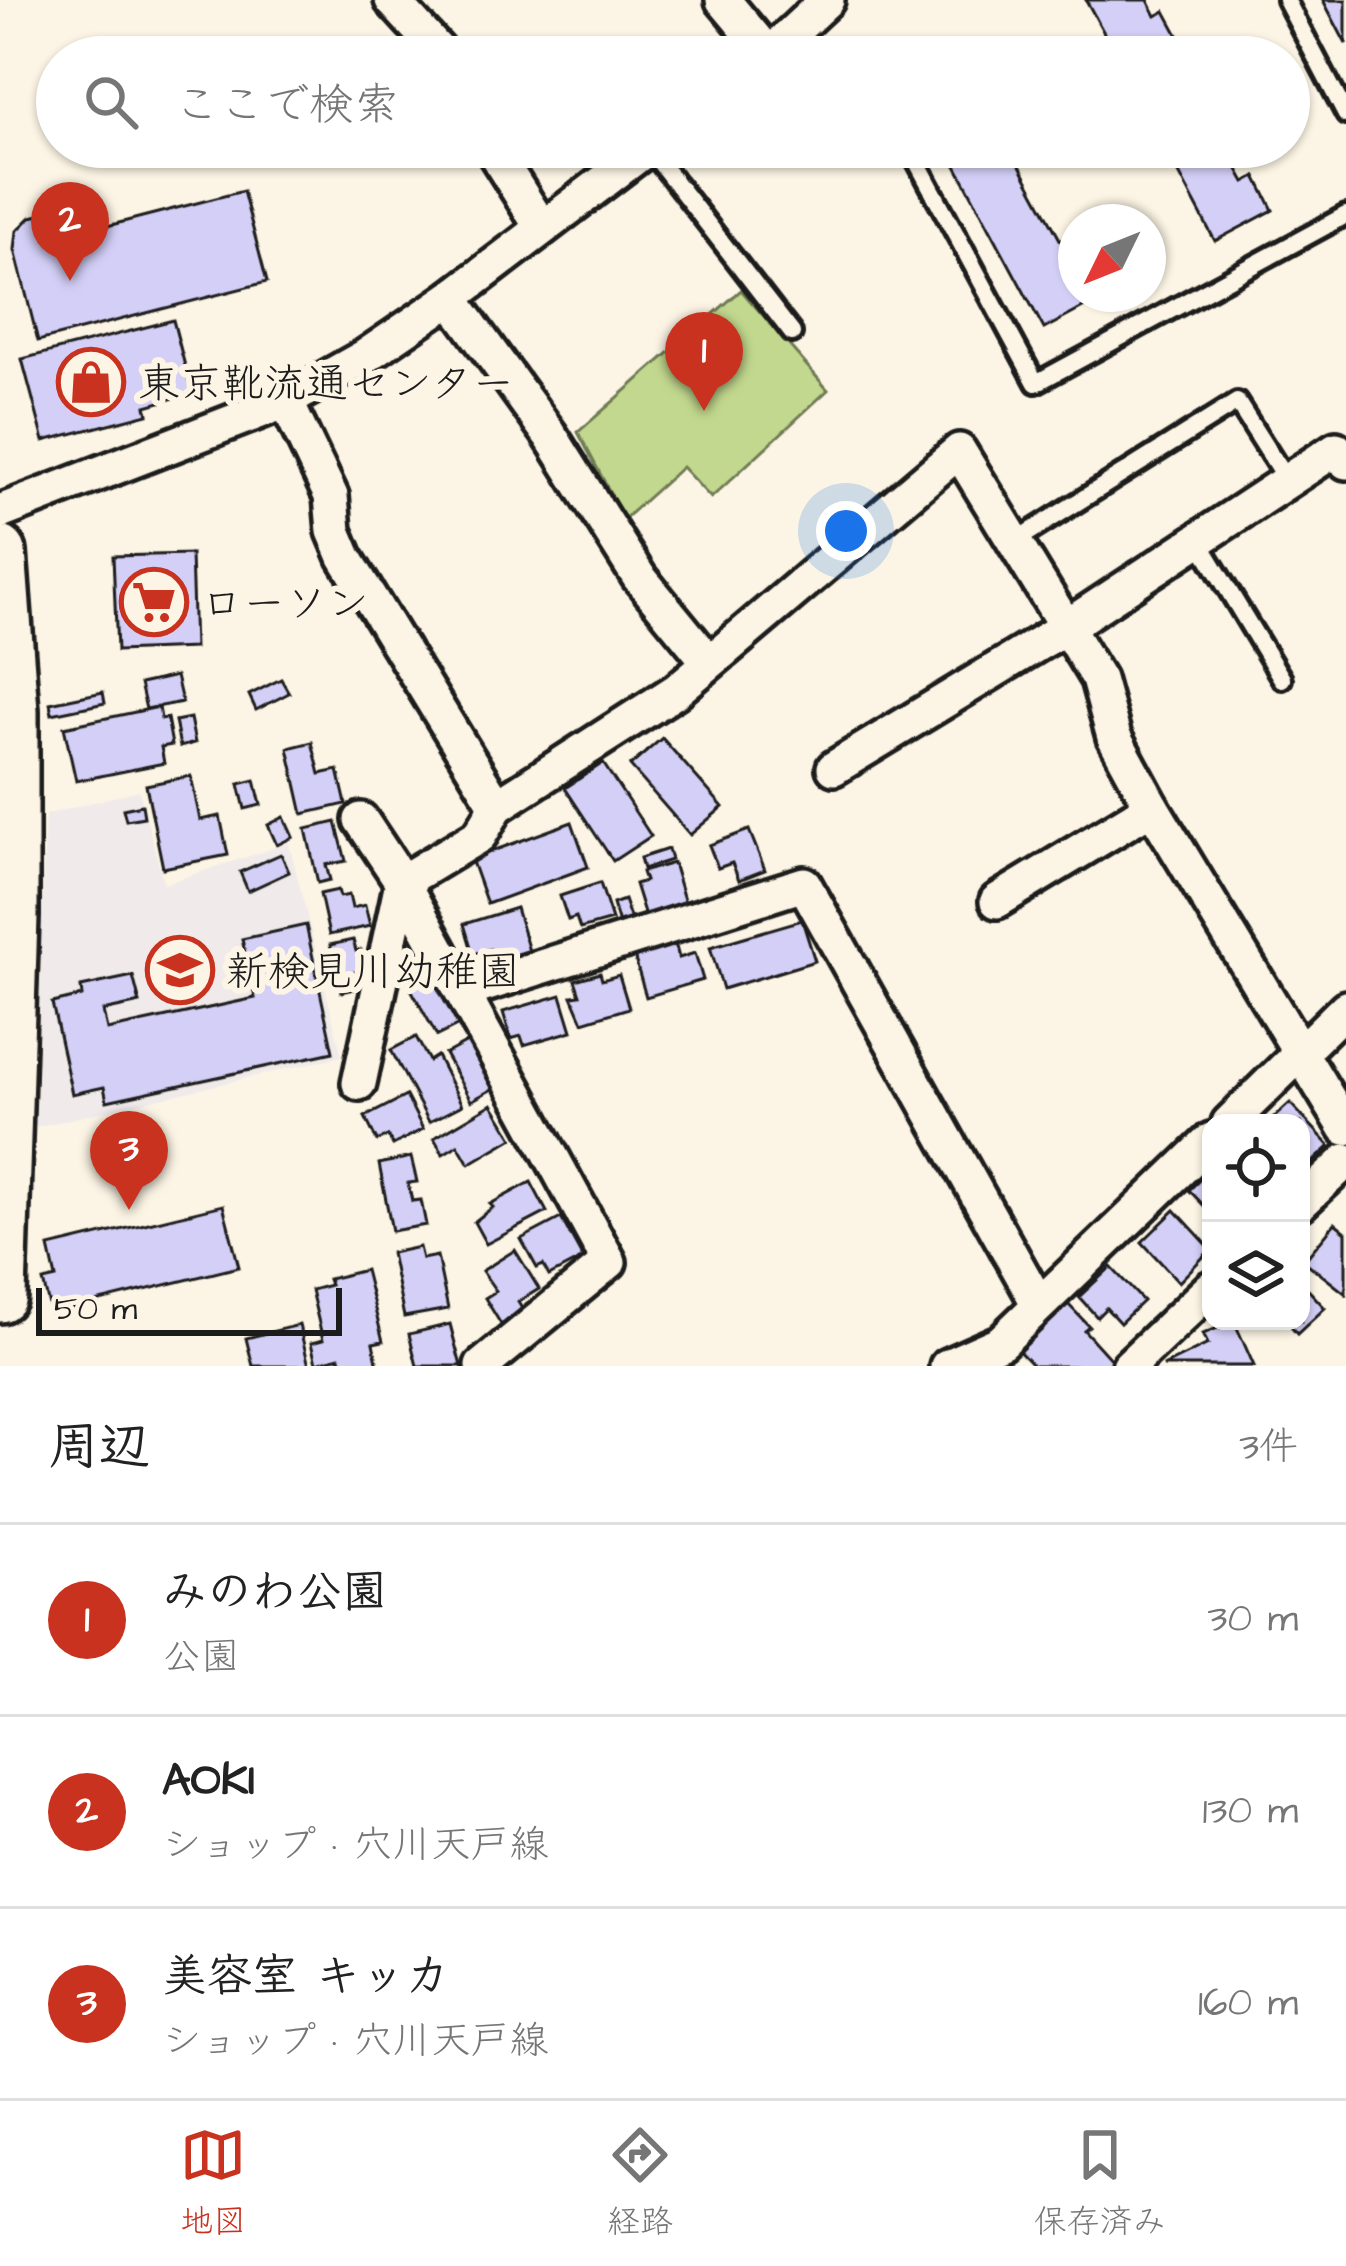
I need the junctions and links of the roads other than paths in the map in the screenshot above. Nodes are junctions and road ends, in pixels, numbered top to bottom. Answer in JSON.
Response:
{"nodes":[{"id":1,"x":392,"y":0,"type":"edge"},
{"id":2,"x":723,"y":0,"type":"edge"},
{"id":3,"x":827,"y":0,"type":"edge"},
{"id":4,"x":1286,"y":0,"type":"edge"},
{"id":5,"x":425,"y":36,"type":"edge"},
{"id":6,"x":751,"y":36,"type":"edge"},
{"id":7,"x":788,"y":36,"type":"edge"},
{"id":8,"x":1305,"y":36,"type":"edge"},
{"id":9,"x":1310,"y":46,"type":"edge"},
{"id":10,"x":1346,"y":115,"type":"edge"},
{"id":11,"x":503,"y":168,"type":"edge"},
{"id":12,"x":621,"y":168,"type":"edge"},
{"id":13,"x":665,"y":168,"type":"edge"},
{"id":14,"x":920,"y":168,"type":"edge"},
{"id":15,"x":1346,"y":214,"type":"edge"},
{"id":16,"x":542,"y":228,"type":"junction"},
{"id":17,"x":451,"y":298,"type":"junction"},
{"id":18,"x":792,"y":333,"type":"dead end"},
{"id":19,"x":286,"y":400,"type":"junction"},
{"id":20,"x":1346,"y":462,"type":"edge"},
{"id":21,"x":1287,"y":481,"type":"junction"},
{"id":22,"x":0,"y":512,"type":"edge"},
{"id":23,"x":1198,"y":540,"type":"junction"},
{"id":24,"x":1014,"y":542,"type":"junction"},
{"id":25,"x":0,"y":552,"type":"edge"},
{"id":26,"x":1066,"y":628,"type":"junction"},
{"id":27,"x":708,"y":661,"type":"junction"},
{"id":28,"x":1282,"y":679,"type":"dead end"},
{"id":29,"x":834,"y":768,"type":"dead end"},
{"id":30,"x":497,"y":806,"type":"junction"},
{"id":31,"x":1152,"y":807,"type":"junction"},
{"id":32,"x":361,"y":820,"type":"dead end"},
{"id":33,"x":402,"y":883,"type":"junction"},
{"id":34,"x":997,"y":901,"type":"dead end"},
{"id":35,"x":462,"y":992,"type":"junction"},
{"id":36,"x":1346,"y":1008,"type":"edge"},
{"id":37,"x":1302,"y":1053,"type":"junction"},
{"id":38,"x":359,"y":1083,"type":"dead end"},
{"id":39,"x":1238,"y":1114,"type":"edge"},
{"id":40,"x":1346,"y":1128,"type":"edge"},
{"id":41,"x":1202,"y":1149,"type":"edge"},
{"id":42,"x":1346,"y":1161,"type":"edge"},
{"id":43,"x":1310,"y":1195,"type":"edge"},
{"id":44,"x":1,"y":1220,"type":"edge"},
{"id":45,"x":0,"y":1296,"type":"edge"},
{"id":46,"x":1202,"y":1297,"type":"edge"},
{"id":47,"x":1039,"y":1305,"type":"junction"},
{"id":48,"x":482,"y":1366,"type":"edge"},
{"id":49,"x":947,"y":1366,"type":"edge"},
{"id":50,"x":1129,"y":1366,"type":"edge"}],
"edges":[{"from":1,"to":5,"type":"street"},
{"from":2,"to":6,"type":"street"},
{"from":3,"to":7,"type":"street"},
{"from":4,"to":8,"type":"lane"},
{"from":9,"to":10,"type":"lane"},
{"from":11,"to":16,"type":"street"},
{"from":12,"to":16,"type":"street"},
{"from":13,"to":18,"type":"lane"},
{"from":14,"to":15,"type":"lane"},
{"from":16,"to":17,"type":"street"},
{"from":17,"to":19,"type":"street"},
{"from":17,"to":27,"type":"street"},
{"from":19,"to":22,"type":"street"},
{"from":19,"to":30,"type":"street"},
{"from":20,"to":21,"type":"street"},
{"from":21,"to":23,"type":"street"},
{"from":21,"to":24,"type":"lane"},
{"from":23,"to":26,"type":"street"},
{"from":23,"to":28,"type":"lane"},
{"from":24,"to":26,"type":"street"},
{"from":24,"to":27,"type":"street"},
{"from":25,"to":44,"type":"main road"},
{"from":26,"to":29,"type":"street"},
{"from":26,"to":31,"type":"street"},
{"from":27,"to":30,"type":"street"},
{"from":30,"to":33,"type":"street"},
{"from":31,"to":34,"type":"street"},
{"from":31,"to":37,"type":"street"},
{"from":32,"to":33,"type":"street"},
{"from":33,"to":35,"type":"street"},
{"from":33,"to":38,"type":"street"},
{"from":35,"to":47,"type":"street"},
{"from":35,"to":48,"type":"street"},
{"from":36,"to":37,"type":"street"},
{"from":37,"to":39,"type":"street"},
{"from":37,"to":40,"type":"street"},
{"from":41,"to":47,"type":"street"},
{"from":42,"to":43,"type":"street"},
{"from":44,"to":45,"type":"main road"},
{"from":46,"to":50,"type":"street"},
{"from":47,"to":49,"type":"street"}]}
